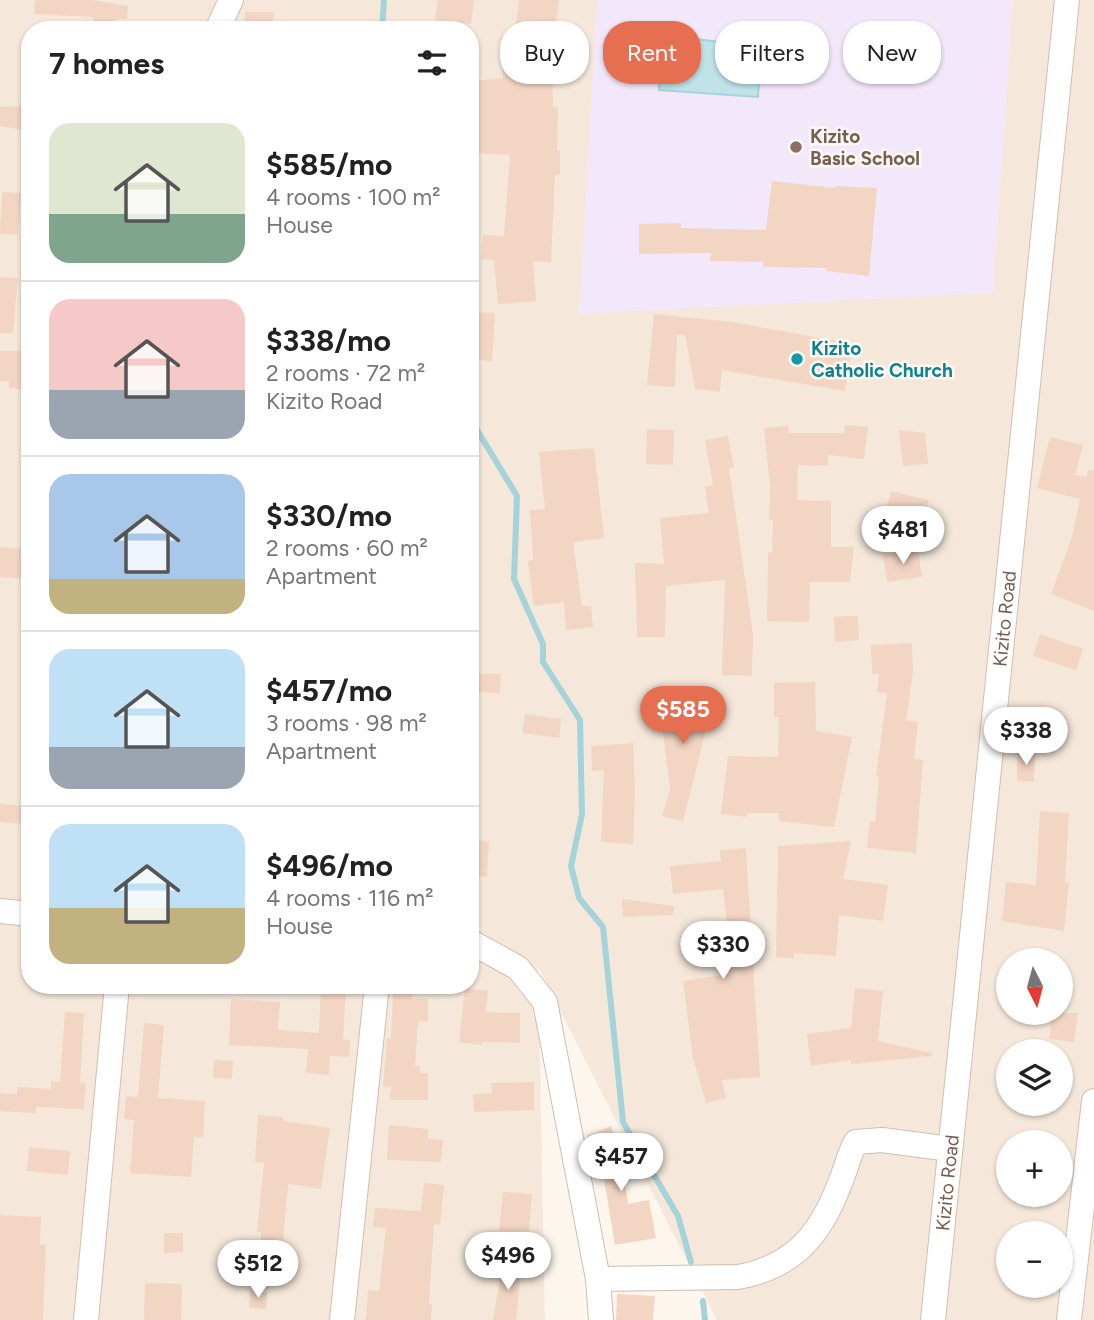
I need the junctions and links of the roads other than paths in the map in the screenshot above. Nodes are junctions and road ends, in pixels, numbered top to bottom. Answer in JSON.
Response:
{"nodes":[{"id":1,"x":231,"y":0,"type":"edge"},
{"id":2,"x":1067,"y":0,"type":"edge"},
{"id":3,"x":221,"y":21,"type":"edge"},
{"id":4,"x":0,"y":911,"type":"edge"},
{"id":5,"x":21,"y":913,"type":"edge"},
{"id":6,"x":479,"y":946,"type":"edge"},
{"id":7,"x":116,"y":994,"type":"edge"},
{"id":8,"x":376,"y":994,"type":"edge"},
{"id":9,"x":1094,"y":1101,"type":"edge"},
{"id":10,"x":950,"y":1149,"type":"junction"},
{"id":11,"x":598,"y":1279,"type":"junction"},
{"id":12,"x":86,"y":1320,"type":"edge"},
{"id":13,"x":342,"y":1320,"type":"edge"},
{"id":14,"x":601,"y":1320,"type":"edge"},
{"id":15,"x":933,"y":1320,"type":"edge"},
{"id":16,"x":1069,"y":1320,"type":"edge"}],
"edges":[{"from":1,"to":3,"type":"street"},
{"from":2,"to":10,"type":"street","name":"Kizito Road"},
{"from":4,"to":5,"type":"street"},
{"from":6,"to":11,"type":"street"},
{"from":7,"to":12,"type":"street"},
{"from":8,"to":13,"type":"street"},
{"from":9,"to":16,"type":"street"},
{"from":10,"to":11,"type":"street"},
{"from":10,"to":15,"type":"street","name":"Kizito Road"},
{"from":11,"to":14,"type":"street"}]}
